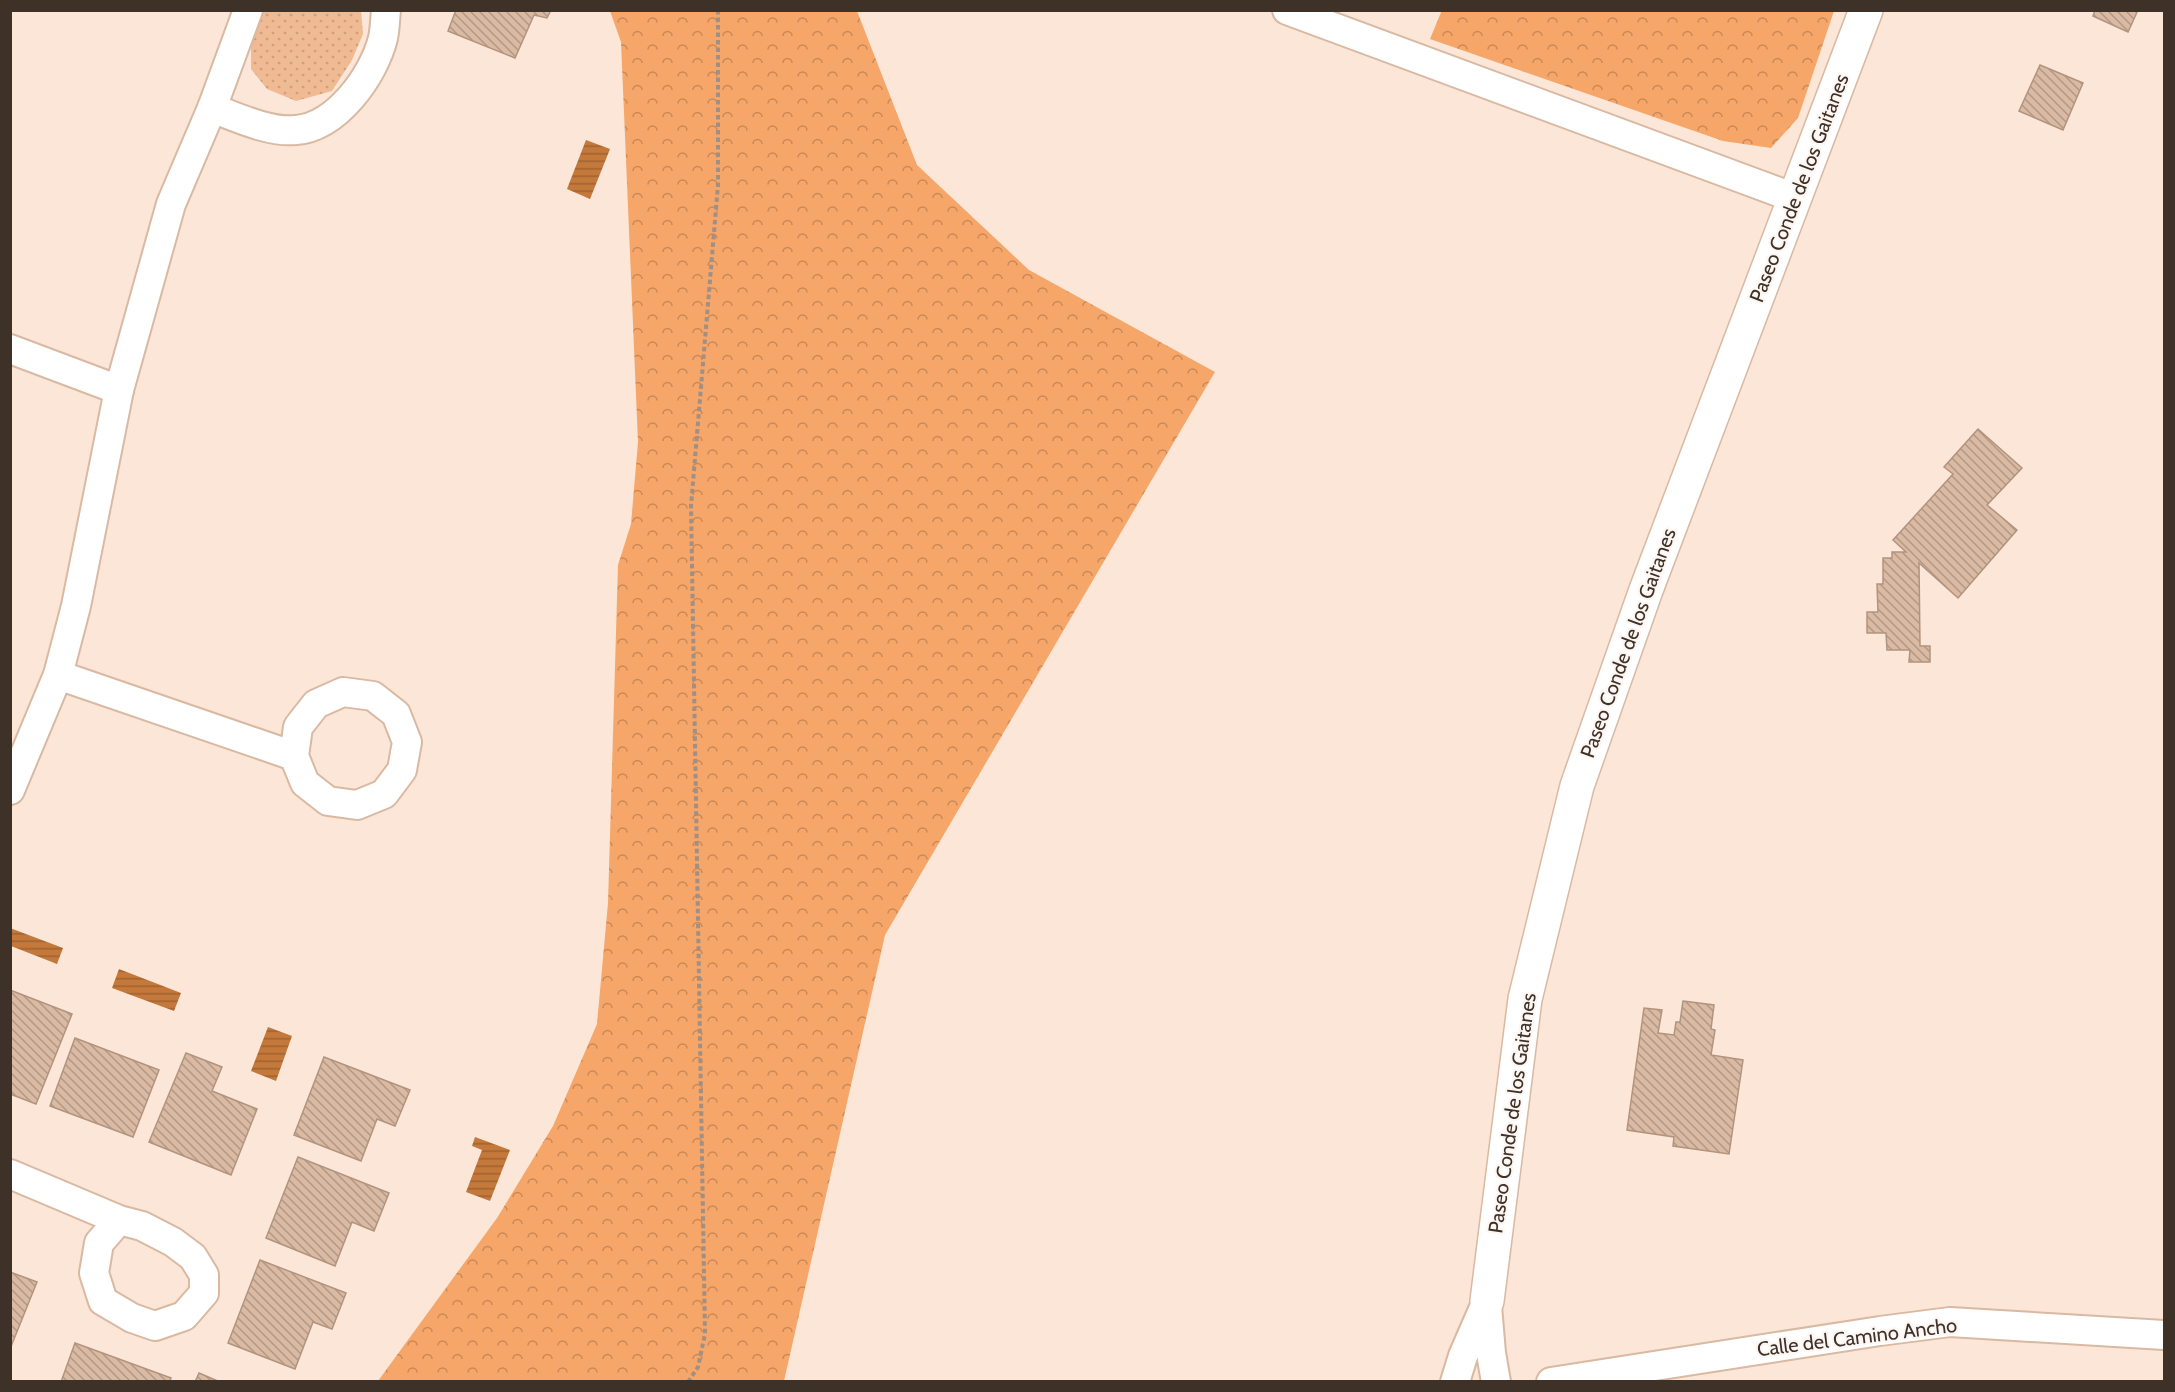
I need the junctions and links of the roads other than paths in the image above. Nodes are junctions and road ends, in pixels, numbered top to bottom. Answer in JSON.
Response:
{"nodes":[{"id":1,"x":248,"y":10,"type":"edge"},
{"id":2,"x":386,"y":10,"type":"edge"},
{"id":3,"x":1287,"y":10,"type":"edge"},
{"id":4,"x":1866,"y":10,"type":"edge"},
{"id":5,"x":212,"y":108,"type":"junction"},
{"id":6,"x":1795,"y":198,"type":"junction"},
{"id":7,"x":10,"y":348,"type":"edge"},
{"id":8,"x":119,"y":390,"type":"junction"},
{"id":9,"x":58,"y":675,"type":"junction"},
{"id":10,"x":294,"y":756,"type":"dead end"},
{"id":11,"x":10,"y":790,"type":"edge"},
{"id":12,"x":10,"y":1174,"type":"edge"},
{"id":13,"x":119,"y":1220,"type":"dead end"},
{"id":14,"x":1487,"y":1301,"type":"junction"},
{"id":15,"x":2164,"y":1335,"type":"edge"},
{"id":16,"x":1661,"y":1374,"type":"edge"},
{"id":17,"x":1455,"y":1382,"type":"edge"},
{"id":18,"x":1496,"y":1382,"type":"edge"},
{"id":19,"x":1551,"y":1382,"type":"edge"}],
"edges":[{"from":1,"to":5,"type":"street"},
{"from":2,"to":5,"type":"street"},
{"from":3,"to":6,"type":"street"},
{"from":4,"to":6,"type":"street","name":"Paseo Conde de los Gaitanes"},
{"from":5,"to":8,"type":"street"},
{"from":6,"to":14,"type":"street","name":"Paseo Conde de los Gaitanes"},
{"from":7,"to":8,"type":"street"},
{"from":8,"to":9,"type":"street"},
{"from":9,"to":10,"type":"street"},
{"from":9,"to":11,"type":"street"},
{"from":12,"to":13,"type":"street"},
{"from":14,"to":17,"type":"street","name":"Paseo Conde de los Gaitanes"},
{"from":14,"to":18,"type":"street","name":"Paseo Conde de los Gaitanes"},
{"from":15,"to":16,"type":"street","name":"Calle del Camino Ancho"},
{"from":16,"to":19,"type":"street","name":"Calle del Camino Ancho"}]}
